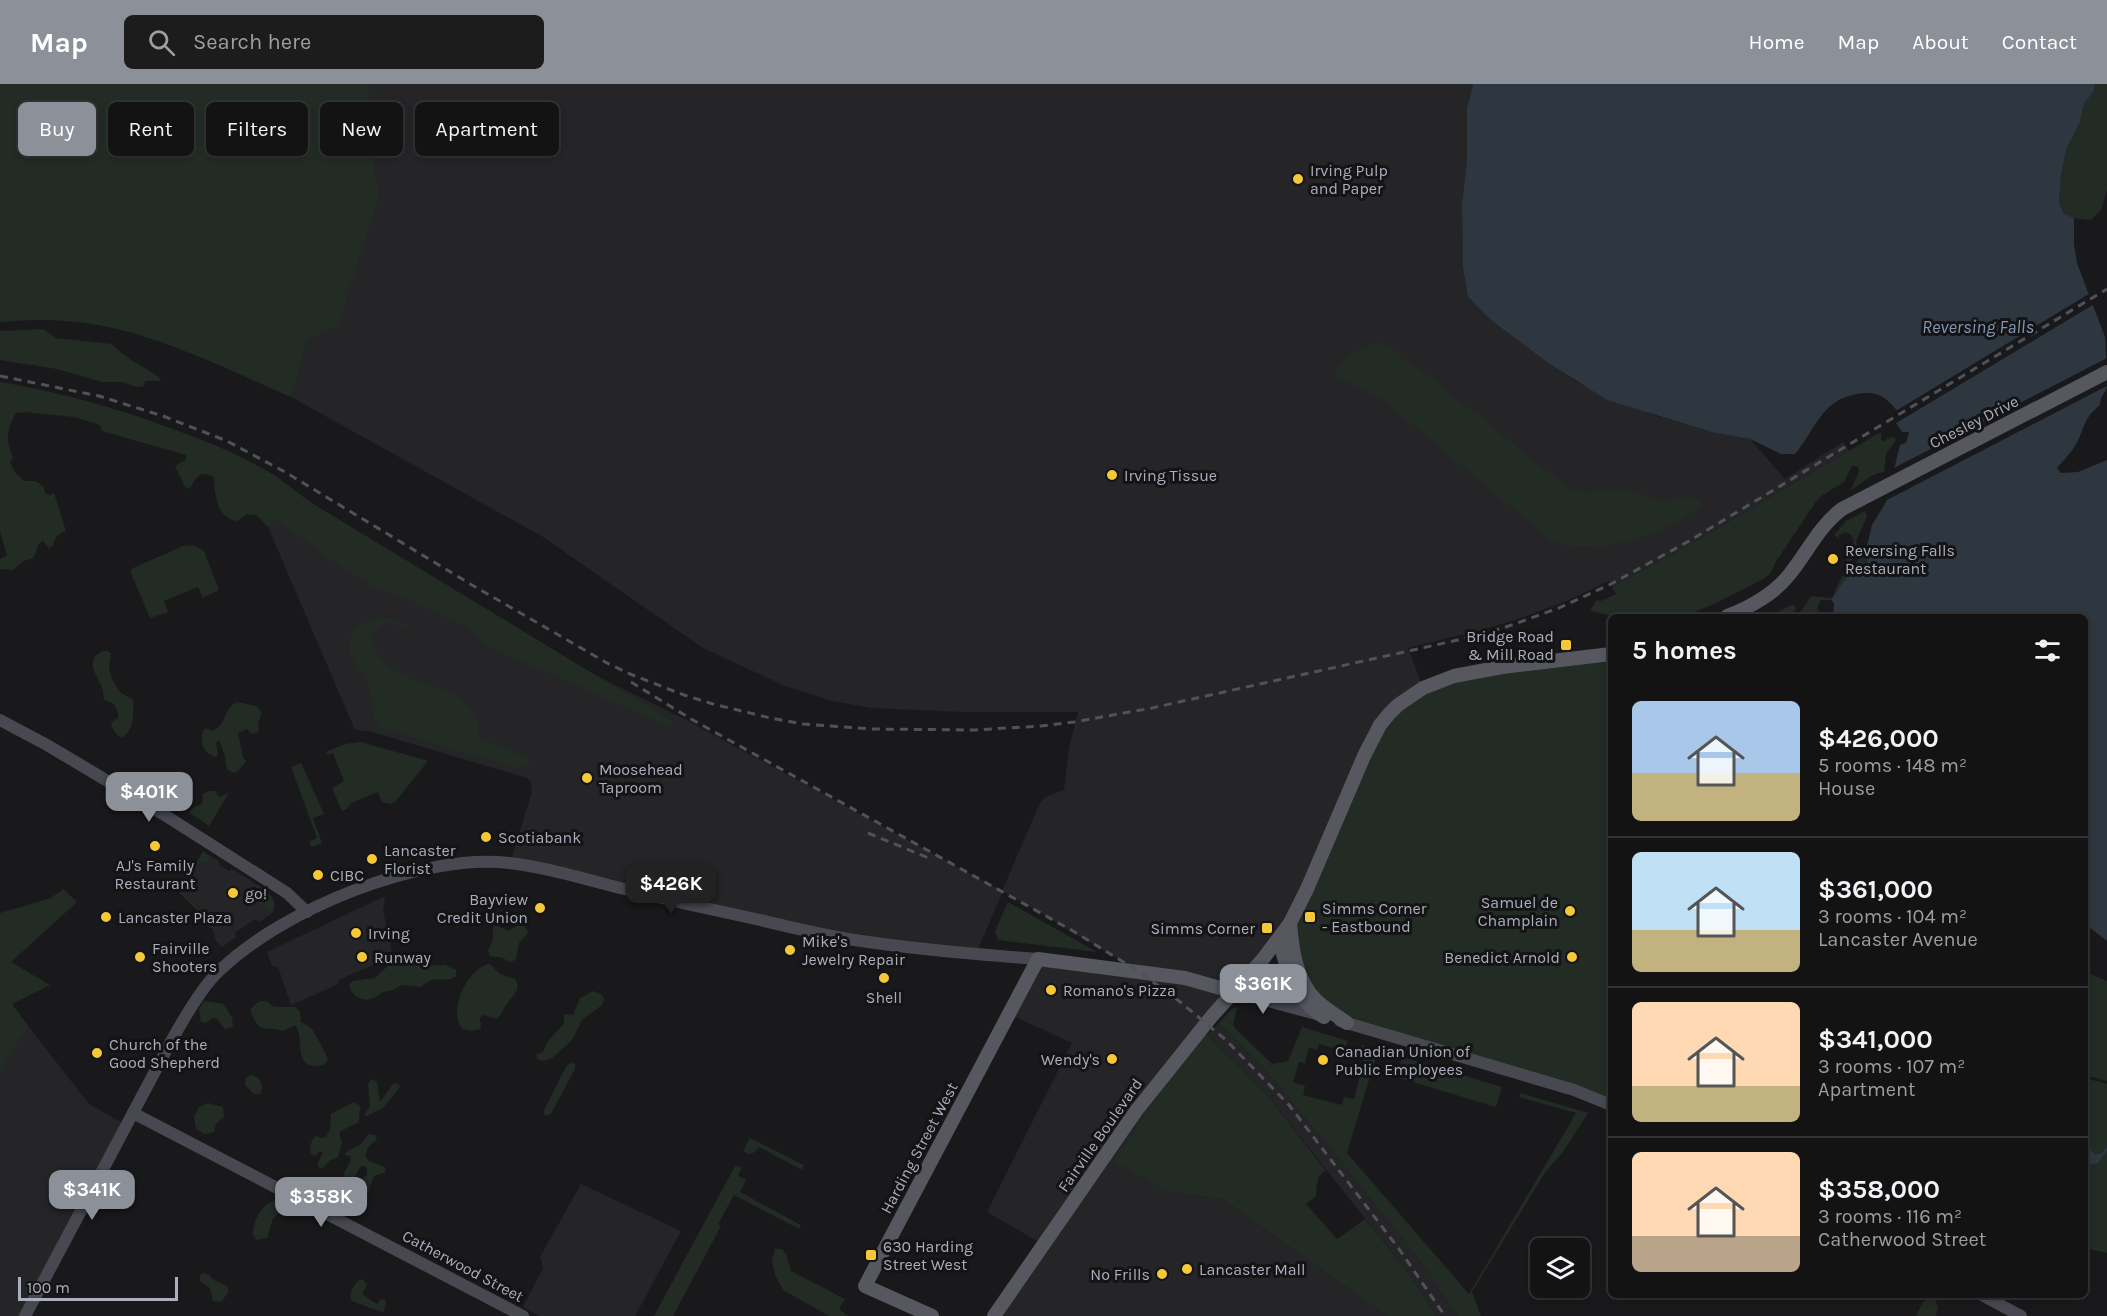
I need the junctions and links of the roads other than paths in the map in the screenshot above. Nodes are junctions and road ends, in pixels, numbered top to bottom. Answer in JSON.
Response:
{"nodes":[{"id":1,"x":2107,"y":372,"type":"edge"},
{"id":2,"x":1731,"y":614,"type":"edge"},
{"id":3,"x":1608,"y":654,"type":"edge"},
{"id":4,"x":0,"y":720,"type":"edge"},
{"id":5,"x":307,"y":912,"type":"junction"},
{"id":6,"x":1292,"y":919,"type":"junction"},
{"id":7,"x":1279,"y":940,"type":"junction"},
{"id":8,"x":1038,"y":959,"type":"junction"},
{"id":9,"x":1194,"y":979,"type":"junction"},
{"id":10,"x":1243,"y":981,"type":"junction"},
{"id":11,"x":1234,"y":992,"type":"junction"},
{"id":12,"x":1299,"y":1010,"type":"junction"},
{"id":13,"x":1324,"y":1017,"type":"junction"},
{"id":14,"x":1347,"y":1023,"type":"junction"},
{"id":15,"x":1608,"y":1104,"type":"edge"},
{"id":16,"x":133,"y":1113,"type":"junction"},
{"id":17,"x":1987,"y":1298,"type":"edge"},
{"id":18,"x":926,"y":1314,"type":"edge"},
{"id":19,"x":25,"y":1316,"type":"edge"},
{"id":20,"x":523,"y":1316,"type":"edge"},
{"id":21,"x":994,"y":1316,"type":"edge"},
{"id":22,"x":2021,"y":1316,"type":"edge"}],
"edges":[{"from":1,"to":2,"type":"main road","name":"Chesley Drive"},
{"from":3,"to":6,"type":"main road","name":"Fairville Boulevard"},
{"from":4,"to":5,"type":"main road"},
{"from":5,"to":8,"type":"main road"},
{"from":5,"to":16,"type":"main road"},
{"from":6,"to":7,"type":"main road","name":"Fairville Boulevard"},
{"from":6,"to":14,"type":"main road"},
{"from":7,"to":10,"type":"main road","name":"Fairville Boulevard"},
{"from":7,"to":13,"type":"main road"},
{"from":8,"to":9,"type":"main road"},
{"from":8,"to":18,"type":"main road","name":"Harding Street West"},
{"from":9,"to":10,"type":"main road"},
{"from":9,"to":11,"type":"main road"},
{"from":10,"to":11,"type":"main road","name":"Fairville Boulevard"},
{"from":10,"to":12,"type":"main road"},
{"from":11,"to":12,"type":"main road"},
{"from":11,"to":21,"type":"main road","name":"Fairville Boulevard"},
{"from":12,"to":13,"type":"main road"},
{"from":13,"to":14,"type":"main road"},
{"from":14,"to":15,"type":"main road"},
{"from":16,"to":19,"type":"main road"},
{"from":16,"to":20,"type":"main road","name":"Catherwood Street"},
{"from":17,"to":22,"type":"main road"}]}
